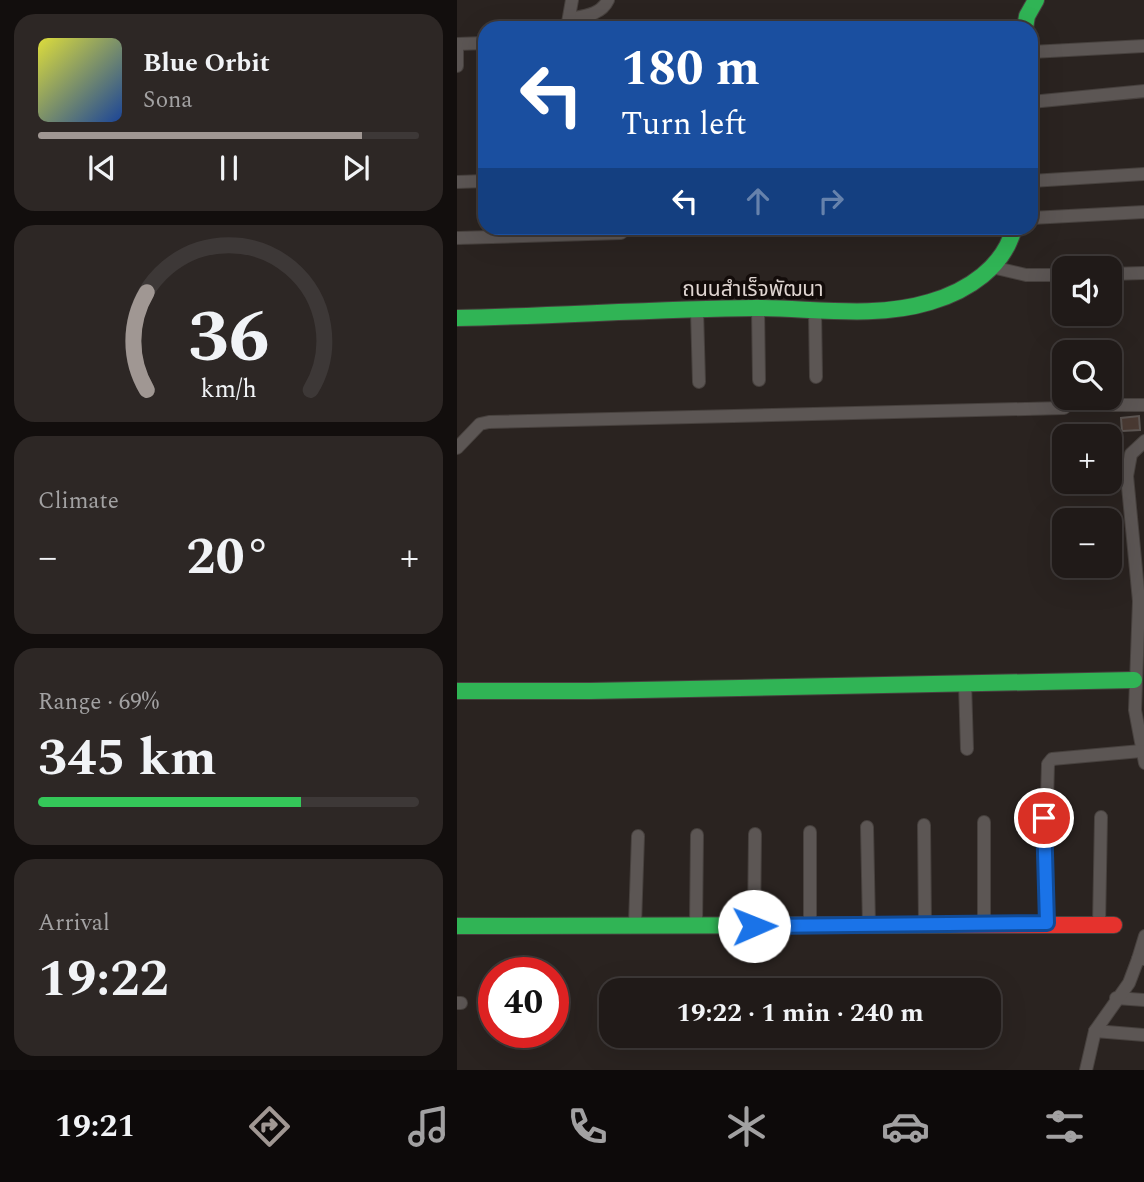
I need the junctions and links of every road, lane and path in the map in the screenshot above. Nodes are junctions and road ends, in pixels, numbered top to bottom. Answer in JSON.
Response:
{"nodes":[{"id":1,"x":572,"y":0,"type":"edge"},
{"id":2,"x":608,"y":0,"type":"edge"},
{"id":3,"x":1036,"y":0,"type":"edge"},
{"id":4,"x":568,"y":21,"type":"edge"},
{"id":5,"x":575,"y":21,"type":"edge"},
{"id":6,"x":1026,"y":21,"type":"edge"},
{"id":7,"x":478,"y":43,"type":"edge"},
{"id":8,"x":457,"y":44,"type":"edge"},
{"id":9,"x":1144,"y":46,"type":"edge"},
{"id":10,"x":1038,"y":52,"type":"edge"},
{"id":11,"x":457,"y":66,"type":"edge"},
{"id":12,"x":1144,"y":91,"type":"edge"},
{"id":13,"x":1038,"y":101,"type":"edge"},
{"id":14,"x":1144,"y":174,"type":"edge"},
{"id":15,"x":1038,"y":181,"type":"edge"},
{"id":16,"x":478,"y":182,"type":"edge"},
{"id":17,"x":457,"y":183,"type":"edge"},
{"id":18,"x":1144,"y":212,"type":"edge"},
{"id":19,"x":1038,"y":218,"type":"edge"},
{"id":20,"x":555,"y":235,"type":"edge"},
{"id":21,"x":1013,"y":235,"type":"edge"},
{"id":22,"x":457,"y":238,"type":"edge"},
{"id":23,"x":992,"y":267,"type":"junction"},
{"id":24,"x":1144,"y":273,"type":"edge"},
{"id":25,"x":1122,"y":274,"type":"edge"},
{"id":26,"x":1052,"y":275,"type":"edge"},
{"id":27,"x":758,"y":308,"type":"junction"},
{"id":28,"x":697,"y":311,"type":"junction"},
{"id":29,"x":815,"y":311,"type":"junction"},
{"id":30,"x":457,"y":318,"type":"edge"},
{"id":31,"x":816,"y":377,"type":"dead end"},
{"id":32,"x":759,"y":380,"type":"dead end"},
{"id":33,"x":699,"y":382,"type":"dead end"},
{"id":34,"x":1122,"y":405,"type":"edge"},
{"id":35,"x":1144,"y":405,"type":"edge"},
{"id":36,"x":1052,"y":408,"type":"edge"},
{"id":37,"x":1144,"y":441,"type":"edge"},
{"id":38,"x":457,"y":448,"type":"edge"},
{"id":39,"x":1141,"y":616,"type":"edge"},
{"id":40,"x":965,"y":683,"type":"junction"},
{"id":41,"x":1138,"y":685,"type":"edge"},
{"id":42,"x":457,"y":691,"type":"edge"},
{"id":43,"x":1142,"y":747,"type":"edge"},
{"id":44,"x":967,"y":748,"type":"dead end"},
{"id":45,"x":1047,"y":800,"type":"dead end"},
{"id":46,"x":1101,"y":817,"type":"dead end"},
{"id":47,"x":1044,"y":818,"type":"dead end"},
{"id":48,"x":984,"y":822,"type":"dead end"},
{"id":49,"x":924,"y":825,"type":"dead end"},
{"id":50,"x":867,"y":827,"type":"dead end"},
{"id":51,"x":810,"y":832,"type":"dead end"},
{"id":52,"x":755,"y":834,"type":"dead end"},
{"id":53,"x":697,"y":835,"type":"dead end"},
{"id":54,"x":638,"y":836,"type":"dead end"},
{"id":55,"x":1047,"y":923,"type":"junction"},
{"id":56,"x":635,"y":924,"type":"junction"},
{"id":57,"x":984,"y":924,"type":"junction"},
{"id":58,"x":810,"y":925,"type":"junction"},
{"id":59,"x":869,"y":925,"type":"junction"},
{"id":60,"x":925,"y":925,"type":"junction"},
{"id":61,"x":1106,"y":925,"type":"joint"},
{"id":62,"x":457,"y":926,"type":"edge"},
{"id":63,"x":696,"y":926,"type":"junction"},
{"id":64,"x":754,"y":926,"type":"junction"},
{"id":65,"x":1144,"y":936,"type":"edge"},
{"id":66,"x":1141,"y":959,"type":"edge"},
{"id":67,"x":1116,"y":998,"type":"junction"},
{"id":68,"x":1144,"y":1000,"type":"edge"},
{"id":69,"x":1095,"y":1031,"type":"junction"},
{"id":70,"x":1144,"y":1035,"type":"edge"},
{"id":71,"x":1086,"y":1070,"type":"edge"}],
"edges":[{"from":1,"to":4,"type":"street"},
{"from":2,"to":5,"type":"street"},
{"from":3,"to":6,"type":"street"},
{"from":7,"to":8,"type":"street"},
{"from":8,"to":11,"type":"street"},
{"from":9,"to":10,"type":"street"},
{"from":12,"to":13,"type":"street"},
{"from":14,"to":15,"type":"street"},
{"from":16,"to":17,"type":"street"},
{"from":18,"to":19,"type":"street"},
{"from":20,"to":22,"type":"street"},
{"from":21,"to":23,"type":"street","name":"ถนนสำเร็จพัฒนา"},
{"from":23,"to":26,"type":"street"},
{"from":23,"to":29,"type":"street","name":"ถนนสำเร็จพัฒนา"},
{"from":24,"to":25,"type":"street"},
{"from":27,"to":28,"type":"street","name":"ถนนสำเร็จพัฒนา"},
{"from":27,"to":29,"type":"street","name":"ถนนสำเร็จพัฒนา"},
{"from":27,"to":32,"type":"street"},
{"from":28,"to":30,"type":"street","name":"ถนนสำเร็จพัฒนา"},
{"from":28,"to":33,"type":"street"},
{"from":29,"to":31,"type":"street"},
{"from":34,"to":35,"type":"street"},
{"from":36,"to":38,"type":"street"},
{"from":37,"to":39,"type":"street"},
{"from":39,"to":41,"type":"street"},
{"from":40,"to":41,"type":"street"},
{"from":40,"to":42,"type":"street"},
{"from":40,"to":44,"type":"street"},
{"from":41,"to":43,"type":"street"},
{"from":43,"to":45,"type":"street"},
{"from":46,"to":61,"type":"street"},
{"from":47,"to":55,"type":"street"},
{"from":48,"to":57,"type":"street"},
{"from":49,"to":60,"type":"street"},
{"from":50,"to":59,"type":"street"},
{"from":51,"to":58,"type":"street"},
{"from":52,"to":64,"type":"street"},
{"from":53,"to":63,"type":"street"},
{"from":54,"to":56,"type":"street"},
{"from":55,"to":57,"type":"street"},
{"from":55,"to":61,"type":"street"},
{"from":56,"to":62,"type":"street"},
{"from":56,"to":63,"type":"street"},
{"from":57,"to":60,"type":"street"},
{"from":58,"to":59,"type":"street"},
{"from":58,"to":64,"type":"street"},
{"from":59,"to":60,"type":"street"},
{"from":63,"to":64,"type":"street"},
{"from":65,"to":66,"type":"street"},
{"from":66,"to":67,"type":"street"},
{"from":67,"to":68,"type":"street"},
{"from":67,"to":69,"type":"street"},
{"from":69,"to":70,"type":"street"},
{"from":69,"to":71,"type":"street"}]}
